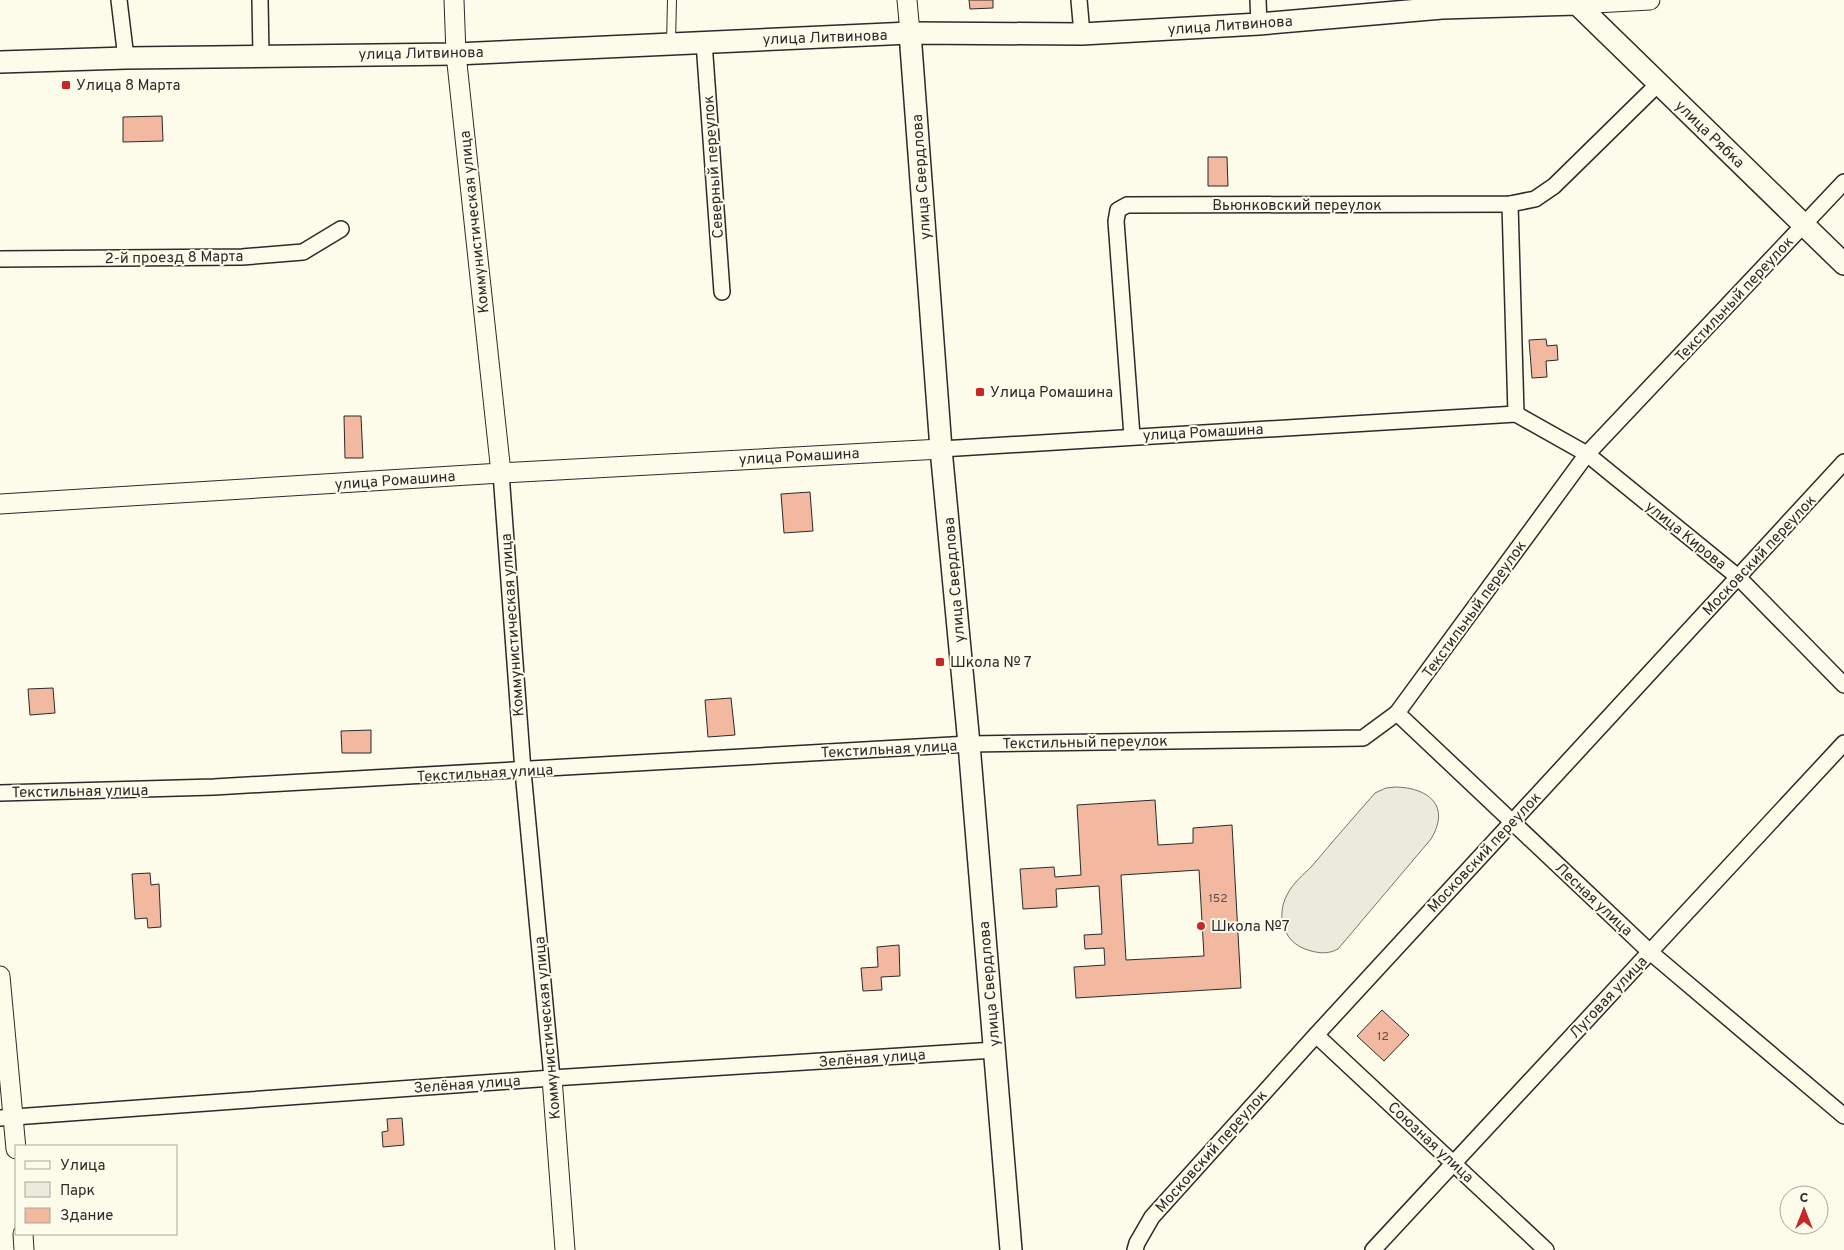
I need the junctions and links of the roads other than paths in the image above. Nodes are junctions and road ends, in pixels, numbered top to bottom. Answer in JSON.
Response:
{"nodes":[{"id":1,"x":119,"y":0,"type":"edge"},
{"id":2,"x":260,"y":0,"type":"edge"},
{"id":3,"x":454,"y":0,"type":"edge"},
{"id":4,"x":672,"y":0,"type":"edge"},
{"id":5,"x":907,"y":0,"type":"edge"},
{"id":6,"x":1079,"y":0,"type":"edge"},
{"id":7,"x":1258,"y":0,"type":"edge"},
{"id":8,"x":1650,"y":0,"type":"edge"},
{"id":9,"x":1627,"y":1,"type":"edge"},
{"id":10,"x":1441,"y":4,"type":"edge"},
{"id":11,"x":1577,"y":4,"type":"junction"},
{"id":12,"x":1260,"y":24,"type":"junction"},
{"id":13,"x":910,"y":33,"type":"junction"},
{"id":14,"x":1082,"y":34,"type":"junction"},
{"id":15,"x":704,"y":42,"type":"junction"},
{"id":16,"x":671,"y":43,"type":"junction"},
{"id":17,"x":456,"y":54,"type":"junction"},
{"id":18,"x":262,"y":56,"type":"junction"},
{"id":19,"x":126,"y":58,"type":"junction"},
{"id":20,"x":0,"y":62,"type":"edge"},
{"id":21,"x":1658,"y":84,"type":"junction"},
{"id":22,"x":1844,"y":182,"type":"edge"},
{"id":23,"x":1510,"y":204,"type":"junction"},
{"id":24,"x":1804,"y":225,"type":"junction"},
{"id":25,"x":341,"y":229,"type":"dead end"},
{"id":26,"x":0,"y":259,"type":"edge"},
{"id":27,"x":1844,"y":264,"type":"edge"},
{"id":28,"x":722,"y":292,"type":"dead end"},
{"id":29,"x":1516,"y":414,"type":"junction"},
{"id":30,"x":1132,"y":436,"type":"junction"},
{"id":31,"x":941,"y":448,"type":"junction"},
{"id":32,"x":1587,"y":454,"type":"junction"},
{"id":33,"x":1844,"y":462,"type":"edge"},
{"id":34,"x":501,"y":473,"type":"junction"},
{"id":35,"x":0,"y":504,"type":"edge"},
{"id":36,"x":1738,"y":578,"type":"junction"},
{"id":37,"x":1844,"y":684,"type":"edge"},
{"id":38,"x":1398,"y":713,"type":"junction"},
{"id":39,"x":1844,"y":743,"type":"edge"},
{"id":40,"x":969,"y":744,"type":"junction"},
{"id":41,"x":522,"y":770,"type":"junction"},
{"id":42,"x":0,"y":792,"type":"edge"},
{"id":43,"x":1512,"y":822,"type":"junction"},
{"id":44,"x":1650,"y":952,"type":"junction"},
{"id":45,"x":0,"y":976,"type":"edge"},
{"id":46,"x":1316,"y":1035,"type":"junction"},
{"id":47,"x":995,"y":1050,"type":"junction"},
{"id":48,"x":552,"y":1078,"type":"junction"},
{"id":49,"x":1844,"y":1116,"type":"edge"},
{"id":50,"x":7,"y":1118,"type":"edge"},
{"id":51,"x":15,"y":1146,"type":"edge"},
{"id":52,"x":1454,"y":1163,"type":"junction"},
{"id":53,"x":23,"y":1235,"type":"edge"},
{"id":54,"x":24,"y":1250,"type":"edge"},
{"id":55,"x":565,"y":1250,"type":"edge"},
{"id":56,"x":1011,"y":1250,"type":"edge"},
{"id":57,"x":1136,"y":1250,"type":"edge"},
{"id":58,"x":1373,"y":1250,"type":"edge"},
{"id":59,"x":1546,"y":1250,"type":"edge"}],
"edges":[{"from":1,"to":19,"type":"street"},
{"from":2,"to":18,"type":"street"},
{"from":3,"to":17,"type":"street","name":"Коммунистическая улица"},
{"from":4,"to":16,"type":"lane"},
{"from":5,"to":13,"type":"street","name":"улица Свердлова"},
{"from":6,"to":14,"type":"street"},
{"from":7,"to":12,"type":"street"},
{"from":8,"to":9,"type":"street","name":"улица Литвинова"},
{"from":9,"to":11,"type":"street","name":"улица Литвинова"},
{"from":10,"to":11,"type":"main road","name":"улица Литвинова"},
{"from":10,"to":12,"type":"main road","name":"улица Литвинова"},
{"from":11,"to":21,"type":"main road","name":"улица Рябка"},
{"from":12,"to":14,"type":"main road","name":"улица Литвинова"},
{"from":13,"to":14,"type":"main road","name":"улица Литвинова"},
{"from":13,"to":15,"type":"main road","name":"улица Литвинова"},
{"from":13,"to":31,"type":"main road","name":"улица Свердлова"},
{"from":15,"to":16,"type":"main road","name":"улица Литвинова"},
{"from":15,"to":28,"type":"street","name":"Северный переулок"},
{"from":16,"to":17,"type":"main road","name":"улица Литвинова"},
{"from":17,"to":18,"type":"main road","name":"улица Литвинова"},
{"from":17,"to":34,"type":"street","name":"Коммунистическая улица"},
{"from":18,"to":19,"type":"main road","name":"улица Литвинова"},
{"from":19,"to":20,"type":"main road","name":"улица Литвинова"},
{"from":21,"to":23,"type":"street","name":"Вьюнковский переулок"},
{"from":21,"to":24,"type":"main road","name":"улица Рябка"},
{"from":22,"to":24,"type":"street","name":"Текстильный переулок"},
{"from":23,"to":29,"type":"street"},
{"from":23,"to":30,"type":"street","name":"Вьюнковский переулок"},
{"from":24,"to":27,"type":"main road","name":"улица Рябка"},
{"from":24,"to":32,"type":"street","name":"Текстильный переулок"},
{"from":25,"to":26,"type":"street","name":"2-й проезд 8 Марта"},
{"from":29,"to":30,"type":"street","name":"улица Ромашина"},
{"from":29,"to":32,"type":"street"},
{"from":30,"to":31,"type":"street","name":"улица Ромашина"},
{"from":31,"to":34,"type":"street","name":"улица Ромашина"},
{"from":31,"to":40,"type":"main road","name":"улица Свердлова"},
{"from":32,"to":36,"type":"street","name":"улица Кирова"},
{"from":32,"to":38,"type":"street","name":"Текстильный переулок"},
{"from":33,"to":36,"type":"street","name":"Московский переулок"},
{"from":34,"to":35,"type":"street","name":"улица Ромашина"},
{"from":34,"to":41,"type":"street","name":"Коммунистическая улица"},
{"from":36,"to":37,"type":"street","name":"улица Кирова"},
{"from":36,"to":43,"type":"street","name":"Московский переулок"},
{"from":38,"to":40,"type":"street","name":"Текстильный переулок"},
{"from":38,"to":43,"type":"street","name":"Лесная улица"},
{"from":39,"to":44,"type":"street","name":"Луговая улица"},
{"from":40,"to":41,"type":"street","name":"Текстильная улица"},
{"from":40,"to":47,"type":"main road","name":"улица Свердлова"},
{"from":41,"to":42,"type":"street","name":"Текстильная улица"},
{"from":41,"to":48,"type":"street","name":"Коммунистическая улица"},
{"from":43,"to":44,"type":"street","name":"Лесная улица"},
{"from":43,"to":46,"type":"street","name":"Московский переулок"},
{"from":44,"to":49,"type":"street","name":"Лесная улица"},
{"from":44,"to":52,"type":"street","name":"Луговая улица"},
{"from":45,"to":50,"type":"street"},
{"from":46,"to":52,"type":"street","name":"Союзная улица"},
{"from":46,"to":57,"type":"street","name":"Московский переулок"},
{"from":47,"to":48,"type":"street","name":"Зелёная улица"},
{"from":47,"to":56,"type":"main road","name":"улица Свердлова"},
{"from":48,"to":50,"type":"street","name":"Зелёная улица"},
{"from":48,"to":55,"type":"street","name":"Коммунистическая улица"},
{"from":50,"to":51,"type":"street"},
{"from":52,"to":58,"type":"street","name":"Луговая улица"},
{"from":52,"to":59,"type":"street","name":"Союзная улица"},
{"from":53,"to":54,"type":"street"}]}
